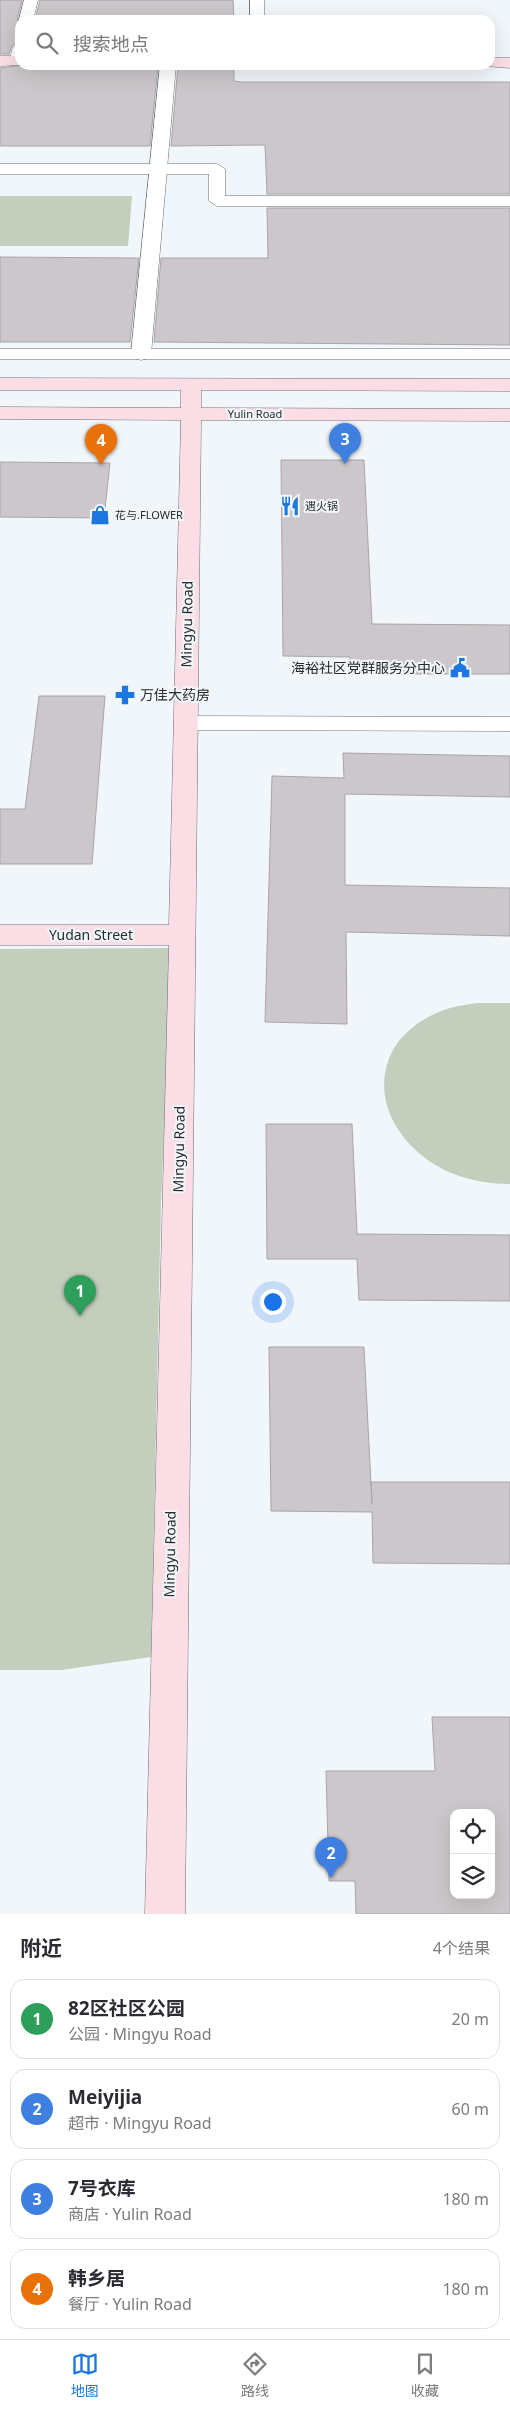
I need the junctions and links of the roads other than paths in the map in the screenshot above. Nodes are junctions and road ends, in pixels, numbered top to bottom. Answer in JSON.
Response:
{"nodes":[{"id":1,"x":31,"y":0,"type":"edge"},
{"id":2,"x":257,"y":0,"type":"edge"},
{"id":3,"x":27,"y":15,"type":"edge"},
{"id":4,"x":257,"y":15,"type":"edge"},
{"id":5,"x":15,"y":58,"type":"edge"},
{"id":6,"x":0,"y":61,"type":"edge"},
{"id":7,"x":495,"y":63,"type":"edge"},
{"id":8,"x":510,"y":63,"type":"edge"},
{"id":9,"x":168,"y":70,"type":"edge"},
{"id":10,"x":0,"y":169,"type":"edge"},
{"id":11,"x":159,"y":169,"type":"junction"},
{"id":12,"x":510,"y":201,"type":"edge"},
{"id":13,"x":0,"y":354,"type":"edge"},
{"id":14,"x":141,"y":354,"type":"junction"},
{"id":15,"x":510,"y":354,"type":"edge"},
{"id":16,"x":0,"y":384,"type":"edge"},
{"id":17,"x":191,"y":384,"type":"junction"},
{"id":18,"x":510,"y":385,"type":"edge"},
{"id":19,"x":0,"y":413,"type":"edge"},
{"id":20,"x":190,"y":414,"type":"junction"},
{"id":21,"x":510,"y":415,"type":"edge"},
{"id":22,"x":185,"y":723,"type":"junction"},
{"id":23,"x":510,"y":724,"type":"edge"},
{"id":24,"x":0,"y":935,"type":"edge"},
{"id":25,"x":182,"y":935,"type":"junction"},
{"id":26,"x":165,"y":1914,"type":"edge"}],
"edges":[{"from":1,"to":3,"type":"lane"},
{"from":2,"to":4,"type":"street"},
{"from":5,"to":6,"type":"street"},
{"from":7,"to":8,"type":"street"},
{"from":9,"to":11,"type":"street"},
{"from":10,"to":11,"type":"lane"},
{"from":11,"to":12,"type":"lane"},
{"from":11,"to":14,"type":"street"},
{"from":13,"to":14,"type":"lane"},
{"from":14,"to":15,"type":"lane"},
{"from":16,"to":17,"type":"street"},
{"from":17,"to":18,"type":"street"},
{"from":17,"to":20,"type":"street","name":"Mingyu Road"},
{"from":19,"to":20,"type":"street","name":"Yulin Road"},
{"from":20,"to":21,"type":"street","name":"Yulin Road"},
{"from":20,"to":22,"type":"street","name":"Mingyu Road"},
{"from":22,"to":23,"type":"lane"},
{"from":22,"to":25,"type":"street","name":"Mingyu Road"},
{"from":24,"to":25,"type":"street","name":"Yudan Street"},
{"from":25,"to":26,"type":"street","name":"Mingyu Road"}]}
